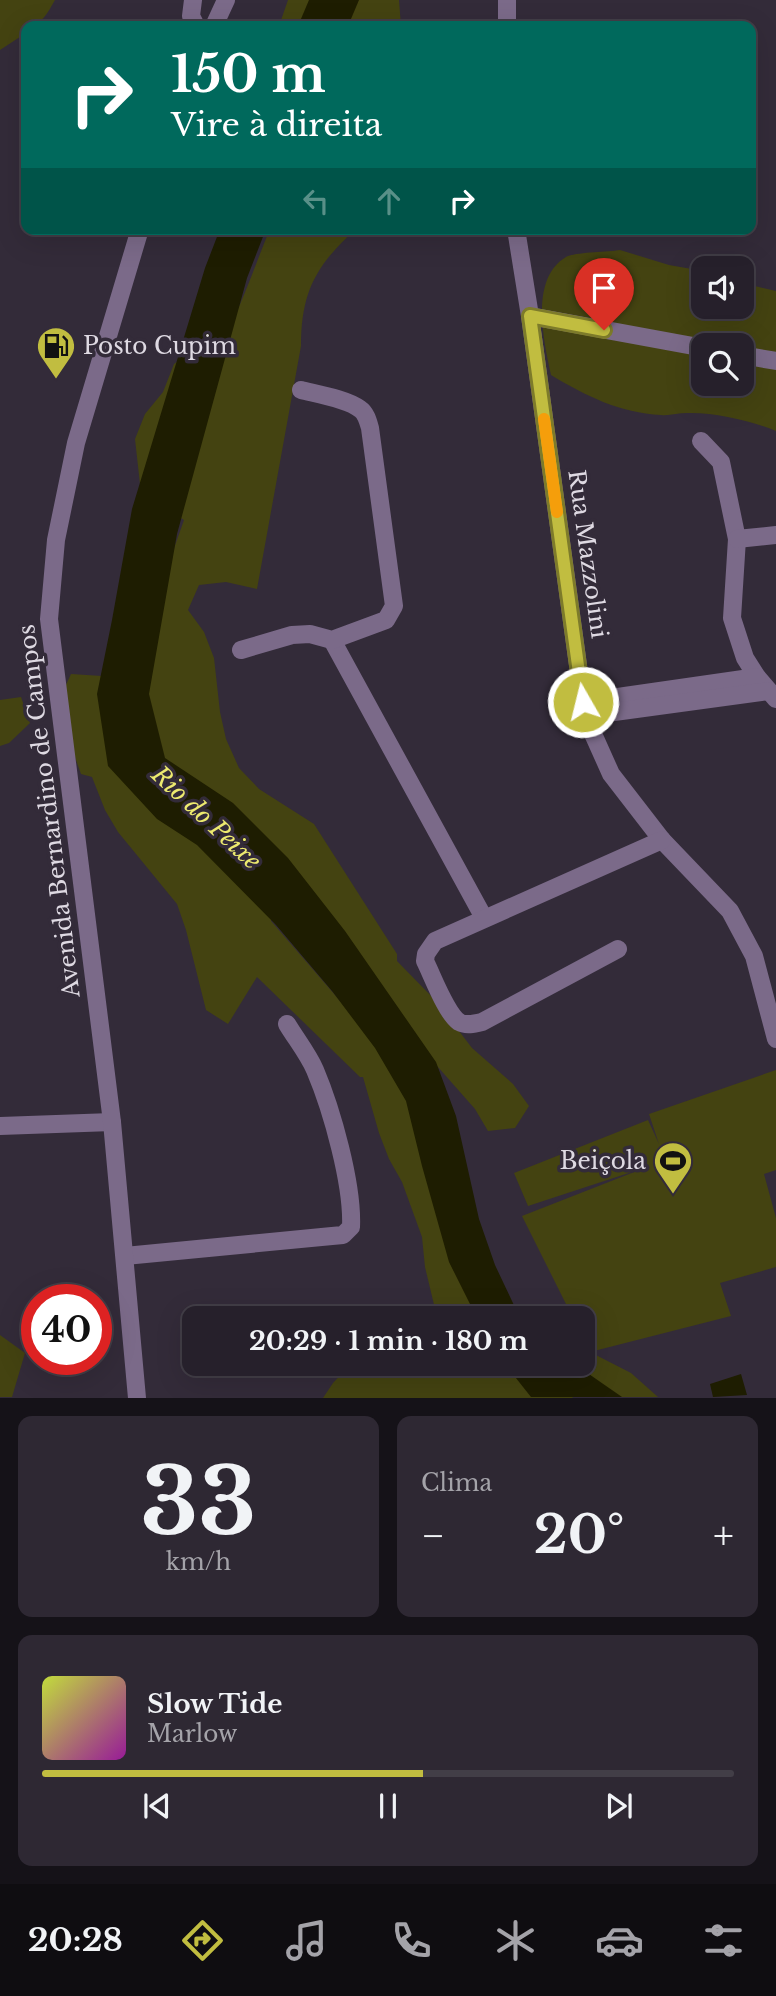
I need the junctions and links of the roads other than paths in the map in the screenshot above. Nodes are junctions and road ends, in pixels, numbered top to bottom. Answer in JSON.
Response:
{"nodes":[{"id":1,"x":192,"y":0,"type":"edge"},
{"id":2,"x":226,"y":0,"type":"edge"},
{"id":3,"x":507,"y":0,"type":"edge"},
{"id":4,"x":193,"y":21,"type":"edge"},
{"id":5,"x":216,"y":21,"type":"edge"},
{"id":6,"x":507,"y":21,"type":"edge"},
{"id":7,"x":138,"y":235,"type":"edge"},
{"id":8,"x":517,"y":235,"type":"edge"},
{"id":9,"x":530,"y":316,"type":"junction"},
{"id":10,"x":691,"y":346,"type":"edge"},
{"id":11,"x":754,"y":357,"type":"edge"},
{"id":12,"x":776,"y":361,"type":"edge"},
{"id":13,"x":301,"y":390,"type":"dead end"},
{"id":14,"x":701,"y":441,"type":"dead end"},
{"id":15,"x":776,"y":535,"type":"edge"},
{"id":16,"x":737,"y":539,"type":"junction"},
{"id":17,"x":332,"y":640,"type":"junction"},
{"id":18,"x":241,"y":650,"type":"dead end"},
{"id":19,"x":767,"y":689,"type":"edge"},
{"id":20,"x":584,"y":709,"type":"junction"},
{"id":21,"x":662,"y":840,"type":"junction"},
{"id":22,"x":484,"y":918,"type":"junction"},
{"id":23,"x":618,"y":949,"type":"dead end"},
{"id":24,"x":287,"y":1024,"type":"dead end"},
{"id":25,"x":776,"y":1039,"type":"edge"},
{"id":26,"x":112,"y":1122,"type":"junction"},
{"id":27,"x":0,"y":1126,"type":"edge"},
{"id":28,"x":125,"y":1256,"type":"junction"},
{"id":29,"x":137,"y":1398,"type":"edge"}],
"edges":[{"from":1,"to":4,"type":"street"},
{"from":2,"to":5,"type":"street"},
{"from":3,"to":6,"type":"street"},
{"from":7,"to":26,"type":"street","name":"Avenida Bernardino de Campos"},
{"from":8,"to":9,"type":"street","name":"Rua Mazzolini"},
{"from":9,"to":10,"type":"street"},
{"from":9,"to":20,"type":"street","name":"Rua Mazzolini"},
{"from":11,"to":12,"type":"street"},
{"from":13,"to":17,"type":"street"},
{"from":14,"to":16,"type":"street"},
{"from":15,"to":16,"type":"street"},
{"from":16,"to":19,"type":"street"},
{"from":17,"to":18,"type":"street"},
{"from":17,"to":22,"type":"street"},
{"from":19,"to":20,"type":"street"},
{"from":20,"to":21,"type":"street","name":"Rua Mazzolini"},
{"from":21,"to":22,"type":"street"},
{"from":21,"to":25,"type":"street","name":"Rua Mazzolini"},
{"from":22,"to":23,"type":"street"},
{"from":24,"to":28,"type":"street"},
{"from":26,"to":27,"type":"street"},
{"from":26,"to":28,"type":"street","name":"Avenida Bernardino de Campos"},
{"from":28,"to":29,"type":"street","name":"Avenida Bernardino de Campos"}]}
